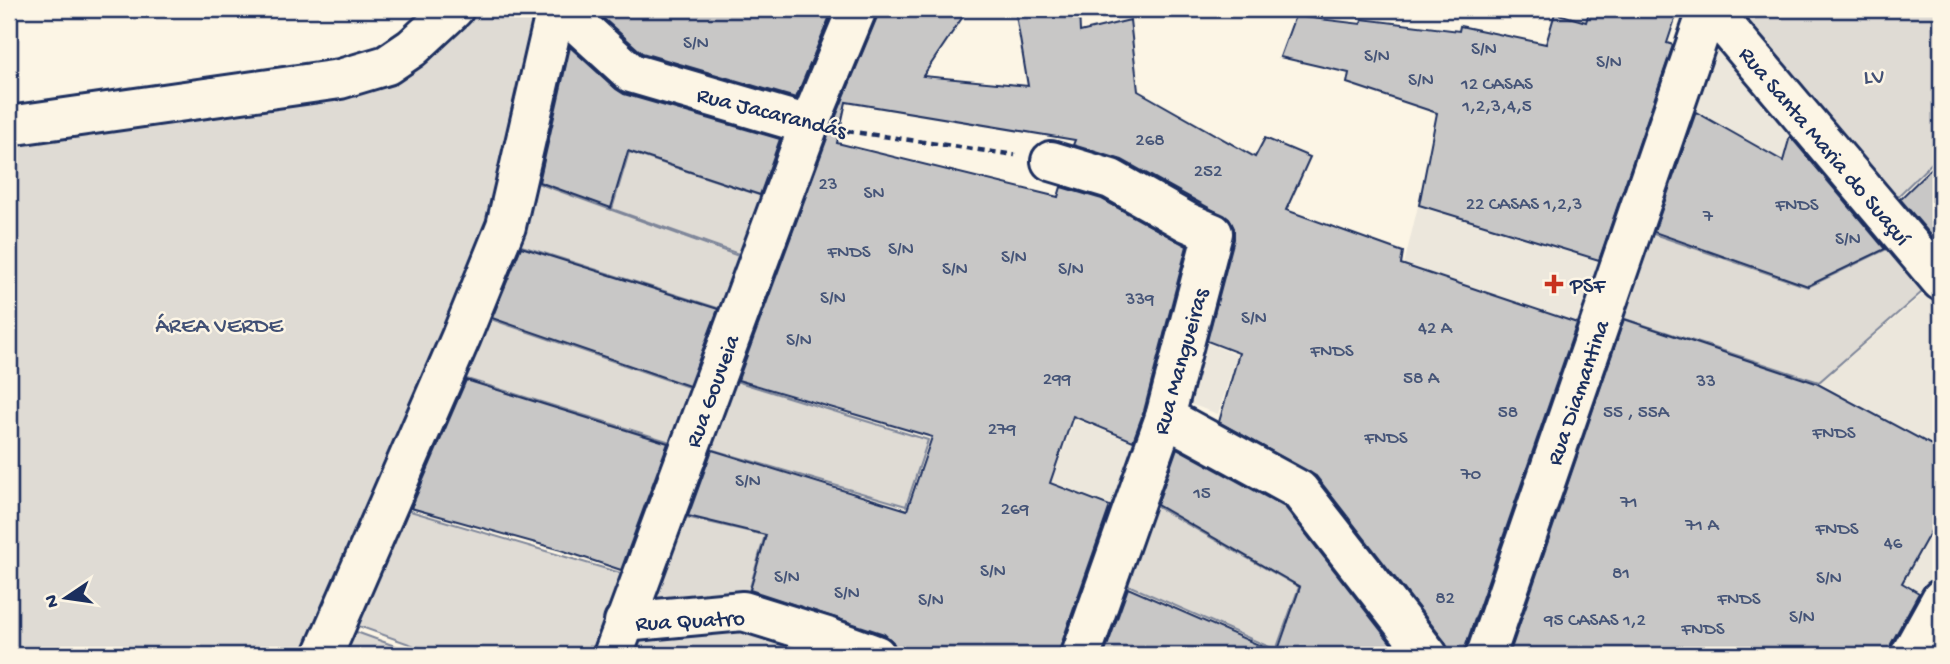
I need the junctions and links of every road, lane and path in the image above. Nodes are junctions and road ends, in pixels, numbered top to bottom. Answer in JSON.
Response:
{"nodes":[{"id":1,"x":454,"y":9,"type":"edge"},
{"id":2,"x":556,"y":9,"type":"edge"},
{"id":3,"x":561,"y":9,"type":"edge"},
{"id":4,"x":857,"y":9,"type":"edge"},
{"id":5,"x":1710,"y":9,"type":"edge"},
{"id":6,"x":809,"y":125,"type":"junction"},
{"id":7,"x":9,"y":126,"type":"edge"},
{"id":8,"x":1051,"y":161,"type":"joint"},
{"id":9,"x":1941,"y":281,"type":"edge"},
{"id":10,"x":1165,"y":417,"type":"junction"},
{"id":11,"x":1941,"y":599,"type":"edge"},
{"id":12,"x":618,"y":639,"type":"edge"},
{"id":13,"x":323,"y":655,"type":"edge"},
{"id":14,"x":876,"y":655,"type":"edge"},
{"id":15,"x":1081,"y":655,"type":"edge"},
{"id":16,"x":1428,"y":655,"type":"edge"},
{"id":17,"x":1486,"y":655,"type":"edge"},
{"id":18,"x":1910,"y":655,"type":"edge"}],
"edges":[{"from":1,"to":7,"type":"street"},
{"from":2,"to":13,"type":"street"},
{"from":3,"to":6,"type":"street","name":"Rua Jacarandás"},
{"from":4,"to":6,"type":"street","name":"Rua Gouveia"},
{"from":5,"to":9,"type":"street","name":"Rua Santa Maria do Suaçuí"},
{"from":5,"to":17,"type":"street","name":"Rua Diamantina"},
{"from":6,"to":8,"type":"path","name":"Rua Jacarandás"},
{"from":6,"to":12,"type":"street","name":"Rua Gouveia"},
{"from":8,"to":10,"type":"street","name":"Rua Mangueiras"},
{"from":10,"to":15,"type":"street","name":"Rua Mangueiras"},
{"from":10,"to":16,"type":"street"},
{"from":11,"to":18,"type":"street"},
{"from":12,"to":14,"type":"street","name":"Rua Quatro"}]}
